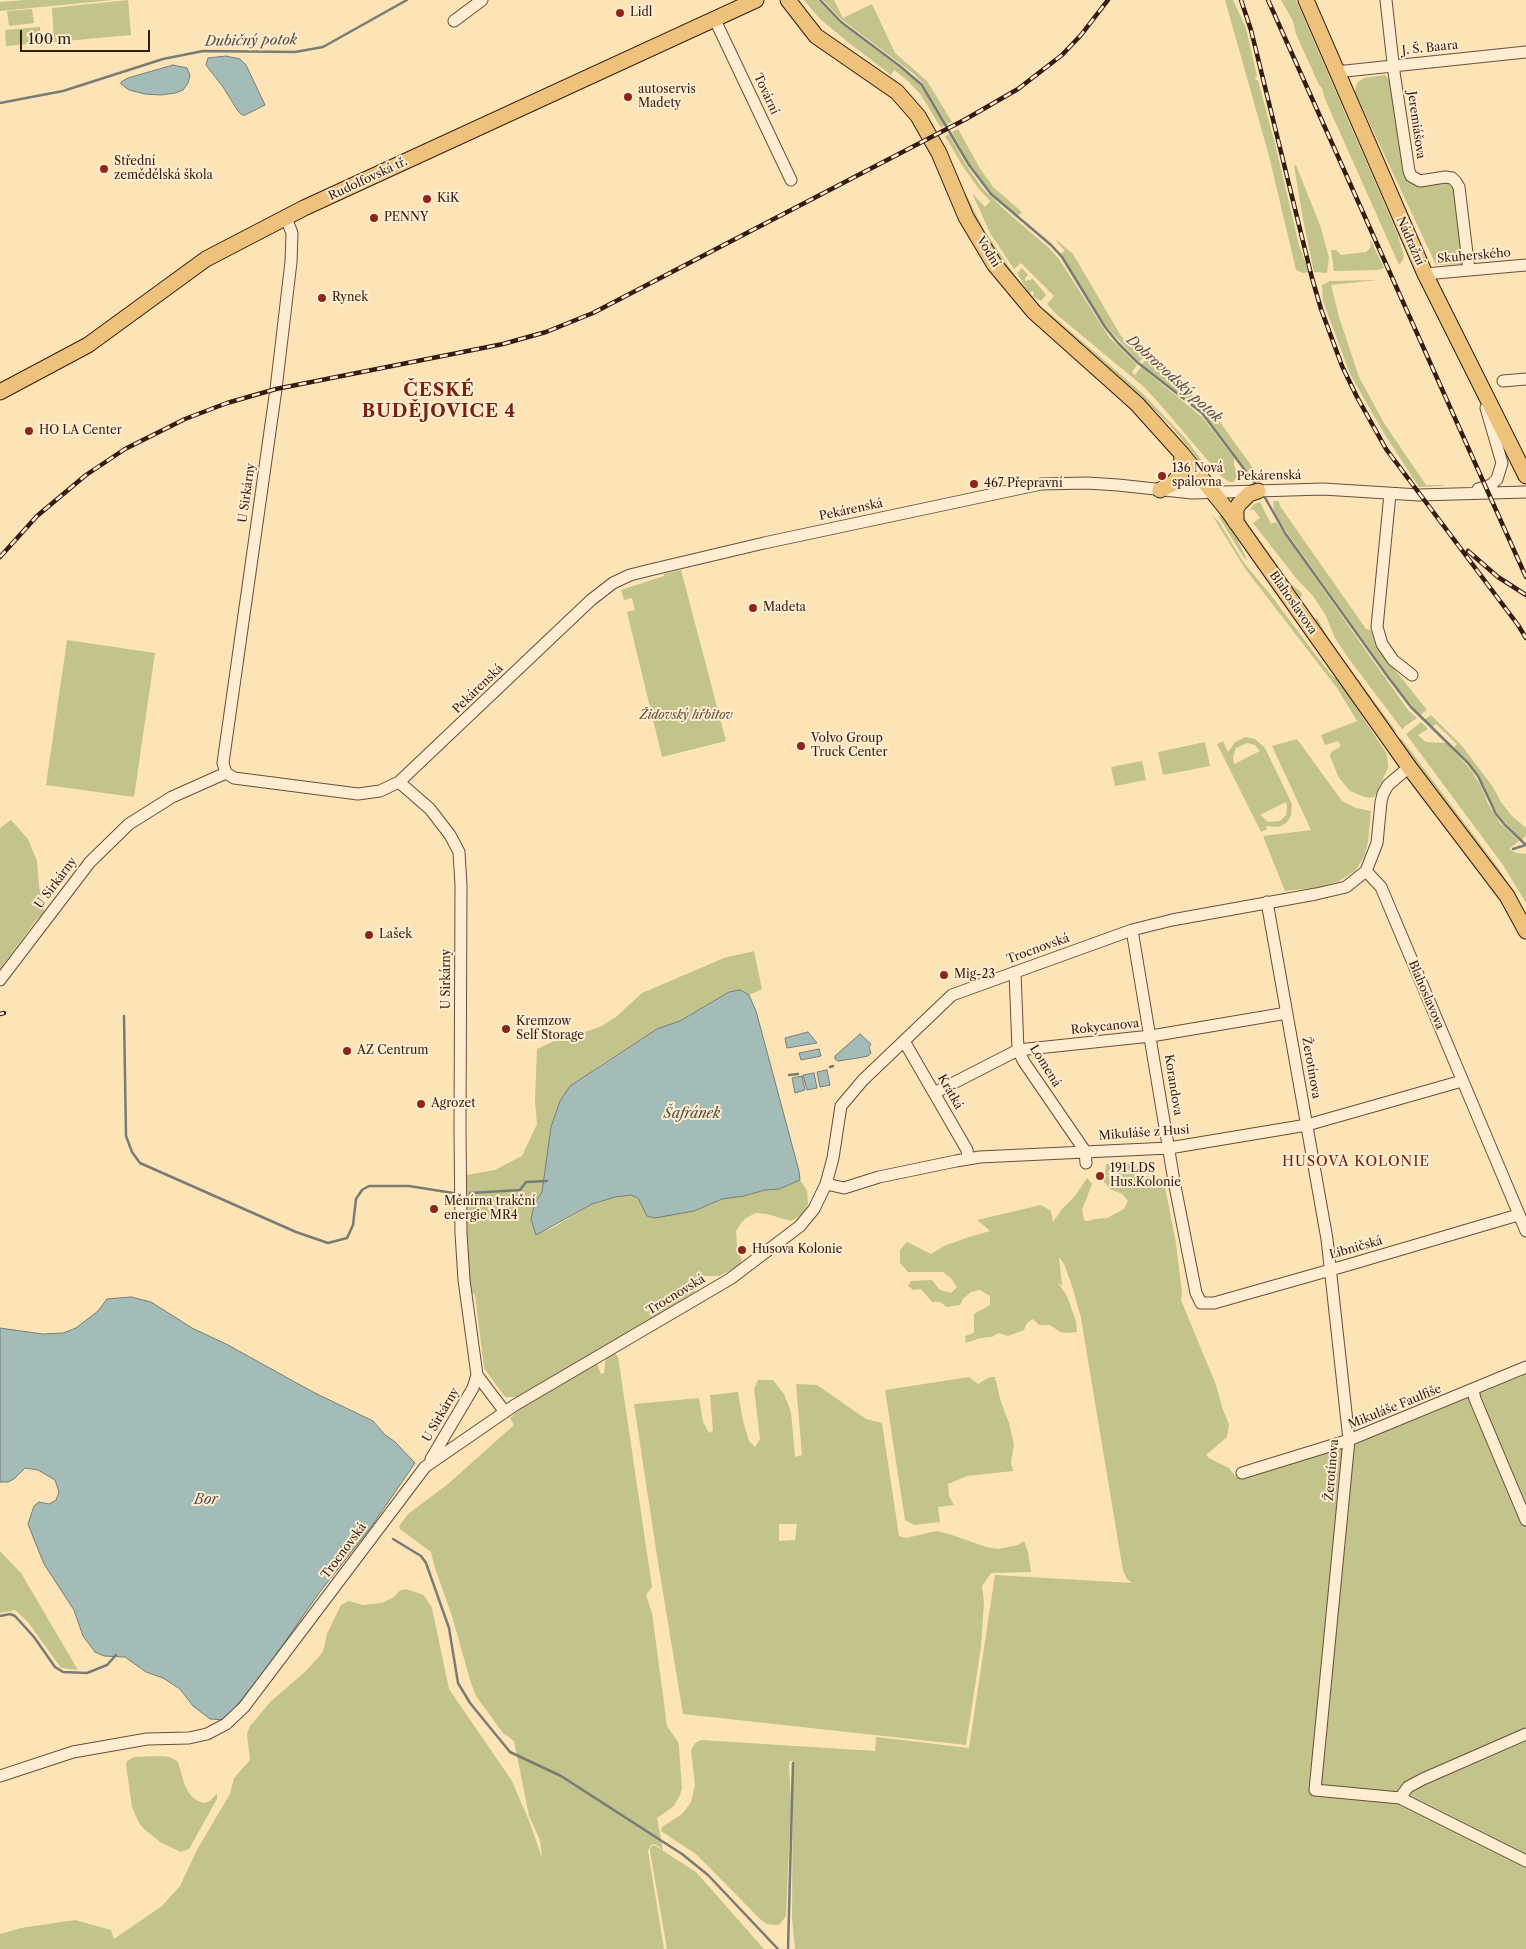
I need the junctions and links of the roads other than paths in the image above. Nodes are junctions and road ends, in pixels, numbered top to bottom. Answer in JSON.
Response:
{"nodes":[{"id":1,"x":482,"y":0,"type":"edge"},
{"id":2,"x":756,"y":0,"type":"edge"},
{"id":3,"x":788,"y":0,"type":"edge"},
{"id":4,"x":1306,"y":0,"type":"edge"},
{"id":5,"x":1386,"y":0,"type":"edge"},
{"id":6,"x":454,"y":20,"type":"dead end"},
{"id":7,"x":715,"y":20,"type":"junction"},
{"id":8,"x":1526,"y":52,"type":"edge"},
{"id":9,"x":1394,"y":65,"type":"junction"},
{"id":10,"x":1336,"y":72,"type":"junction"},
{"id":11,"x":791,"y":180,"type":"dead end"},
{"id":12,"x":286,"y":218,"type":"junction"},
{"id":13,"x":1526,"y":265,"type":"edge"},
{"id":14,"x":1469,"y":270,"type":"junction"},
{"id":15,"x":1425,"y":274,"type":"junction"},
{"id":16,"x":1526,"y":379,"type":"edge"},
{"id":17,"x":1503,"y":381,"type":"dead end"},
{"id":18,"x":1480,"y":385,"type":"junction"},
{"id":19,"x":0,"y":392,"type":"edge"},
{"id":20,"x":1182,"y":454,"type":"junction"},
{"id":21,"x":1526,"y":476,"type":"edge"},
{"id":22,"x":1160,"y":490,"type":"junction"},
{"id":23,"x":1212,"y":492,"type":"junction"},
{"id":24,"x":1255,"y":492,"type":"junction"},
{"id":25,"x":1526,"y":492,"type":"edge"},
{"id":26,"x":1461,"y":493,"type":"junction"},
{"id":27,"x":1390,"y":494,"type":"junction"},
{"id":28,"x":1236,"y":523,"type":"junction"},
{"id":29,"x":1412,"y":676,"type":"dead end"},
{"id":30,"x":1409,"y":767,"type":"junction"},
{"id":31,"x":226,"y":773,"type":"junction"},
{"id":32,"x":399,"y":782,"type":"junction"},
{"id":33,"x":1366,"y":871,"type":"junction"},
{"id":34,"x":1267,"y":902,"type":"junction"},
{"id":35,"x":1132,"y":930,"type":"junction"},
{"id":36,"x":1526,"y":931,"type":"edge"},
{"id":37,"x":1015,"y":972,"type":"junction"},
{"id":38,"x":0,"y":980,"type":"edge"},
{"id":39,"x":1287,"y":1013,"type":"junction"},
{"id":40,"x":1151,"y":1036,"type":"junction"},
{"id":41,"x":904,"y":1041,"type":"junction"},
{"id":42,"x":1018,"y":1050,"type":"junction"},
{"id":43,"x":1462,"y":1081,"type":"junction"},
{"id":44,"x":934,"y":1093,"type":"junction"},
{"id":45,"x":1307,"y":1125,"type":"junction"},
{"id":46,"x":1169,"y":1148,"type":"junction"},
{"id":47,"x":1086,"y":1157,"type":"junction"},
{"id":48,"x":968,"y":1159,"type":"junction"},
{"id":49,"x":826,"y":1184,"type":"junction"},
{"id":50,"x":1518,"y":1214,"type":"junction"},
{"id":51,"x":1526,"y":1231,"type":"edge"},
{"id":52,"x":1330,"y":1270,"type":"junction"},
{"id":53,"x":1201,"y":1304,"type":"joint"},
{"id":54,"x":1526,"y":1367,"type":"edge"},
{"id":55,"x":477,"y":1375,"type":"junction"},
{"id":56,"x":1473,"y":1390,"type":"junction"},
{"id":57,"x":505,"y":1412,"type":"junction"},
{"id":58,"x":1349,"y":1440,"type":"junction"},
{"id":59,"x":425,"y":1467,"type":"junction"},
{"id":60,"x":1242,"y":1473,"type":"dead end"},
{"id":61,"x":1526,"y":1520,"type":"edge"},
{"id":62,"x":1526,"y":1734,"type":"edge"},
{"id":63,"x":0,"y":1776,"type":"edge"},
{"id":64,"x":1400,"y":1798,"type":"junction"},
{"id":65,"x":1526,"y":1861,"type":"edge"}],
"edges":[{"from":1,"to":6,"type":"street"},
{"from":2,"to":7,"type":"main road","name":"Rudolfovská tř."},
{"from":3,"to":20,"type":"main road","name":"Vodní"},
{"from":4,"to":10,"type":"main road","name":"Nádražní"},
{"from":5,"to":9,"type":"street","name":"Jeremiášova"},
{"from":7,"to":11,"type":"street","name":"Tovární"},
{"from":7,"to":12,"type":"main road","name":"Rudolfovská tř."},
{"from":8,"to":9,"type":"street","name":"J. Š. Baara"},
{"from":9,"to":10,"type":"street","name":"J. Š. Baara"},
{"from":9,"to":14,"type":"street","name":"Jeremiášova"},
{"from":10,"to":15,"type":"main road","name":"Nádražní"},
{"from":12,"to":19,"type":"main road","name":"Rudolfovská tř."},
{"from":12,"to":31,"type":"street","name":"U Sirkárny"},
{"from":13,"to":14,"type":"street","name":"Skuherského"},
{"from":14,"to":15,"type":"street","name":"Skuherského"},
{"from":15,"to":18,"type":"main road","name":"Nádražní"},
{"from":16,"to":17,"type":"street"},
{"from":18,"to":21,"type":"main road","name":"Nádražní"},
{"from":18,"to":26,"type":"street"},
{"from":20,"to":22,"type":"main road"},
{"from":20,"to":23,"type":"main road","name":"Vodní"},
{"from":22,"to":23,"type":"street","name":"Pekárenská"},
{"from":22,"to":32,"type":"street","name":"Pekárenská"},
{"from":23,"to":24,"type":"street","name":"Pekárenská"},
{"from":23,"to":28,"type":"main road","name":"Blahoslavova"},
{"from":24,"to":27,"type":"street","name":"Pekárenská"},
{"from":24,"to":28,"type":"main road"},
{"from":25,"to":26,"type":"street","name":"Pekárenská"},
{"from":26,"to":27,"type":"street","name":"Pekárenská"},
{"from":27,"to":29,"type":"street"},
{"from":28,"to":30,"type":"main road","name":"Blahoslavova"},
{"from":30,"to":33,"type":"street"},
{"from":30,"to":36,"type":"main road","name":"Blahoslavova"},
{"from":31,"to":32,"type":"street"},
{"from":31,"to":38,"type":"street","name":"U Sirkárny"},
{"from":32,"to":55,"type":"street","name":"U Sirkárny"},
{"from":33,"to":34,"type":"street","name":"Trocnovská"},
{"from":33,"to":43,"type":"street","name":"Blahoslavova"},
{"from":34,"to":35,"type":"street","name":"Trocnovská"},
{"from":34,"to":39,"type":"street","name":"Žerotínova"},
{"from":35,"to":37,"type":"street","name":"Trocnovská"},
{"from":35,"to":40,"type":"street","name":"Korandova"},
{"from":37,"to":41,"type":"street","name":"Trocnovská"},
{"from":37,"to":42,"type":"street","name":"Lomená"},
{"from":39,"to":40,"type":"street","name":"Rokycanova"},
{"from":39,"to":45,"type":"street","name":"Žerotínova"},
{"from":40,"to":42,"type":"street","name":"Rokycanova"},
{"from":40,"to":46,"type":"street","name":"Korandova"},
{"from":41,"to":44,"type":"street","name":"Krátká"},
{"from":41,"to":49,"type":"street","name":"Trocnovská"},
{"from":42,"to":44,"type":"street","name":"Rokycanova"},
{"from":42,"to":47,"type":"street","name":"Lomená"},
{"from":43,"to":45,"type":"street","name":"Mikuláše z Husi"},
{"from":43,"to":50,"type":"street","name":"Blahoslavova"},
{"from":44,"to":48,"type":"street","name":"Krátká"},
{"from":45,"to":46,"type":"street","name":"Mikuláše z Husi"},
{"from":45,"to":52,"type":"street","name":"Žerotínova"},
{"from":46,"to":47,"type":"street","name":"Mikuláše z Husi"},
{"from":46,"to":53,"type":"street","name":"Korandova"},
{"from":47,"to":48,"type":"street","name":"Mikuláše z Husi"},
{"from":48,"to":49,"type":"street","name":"Mikuláše z Husi"},
{"from":49,"to":57,"type":"street","name":"Trocnovská"},
{"from":50,"to":51,"type":"street","name":"Blahoslavova"},
{"from":50,"to":52,"type":"street","name":"Libničská"},
{"from":52,"to":53,"type":"street","name":"Libničská"},
{"from":52,"to":58,"type":"street","name":"Žerotínova"},
{"from":54,"to":56,"type":"street","name":"Mikuláše Faulfiše"},
{"from":55,"to":57,"type":"street","name":"U Sirkárny"},
{"from":55,"to":59,"type":"street","name":"U Sirkárny"},
{"from":56,"to":58,"type":"street","name":"Mikuláše Faulfiše"},
{"from":56,"to":61,"type":"street"},
{"from":57,"to":59,"type":"street","name":"Trocnovská"},
{"from":58,"to":60,"type":"street","name":"Mikuláše Faulfiše"},
{"from":58,"to":64,"type":"street","name":"Žerotínova"},
{"from":59,"to":63,"type":"street","name":"Trocnovská"},
{"from":62,"to":64,"type":"street"},
{"from":64,"to":65,"type":"street","name":"Žerotínova"}]}
